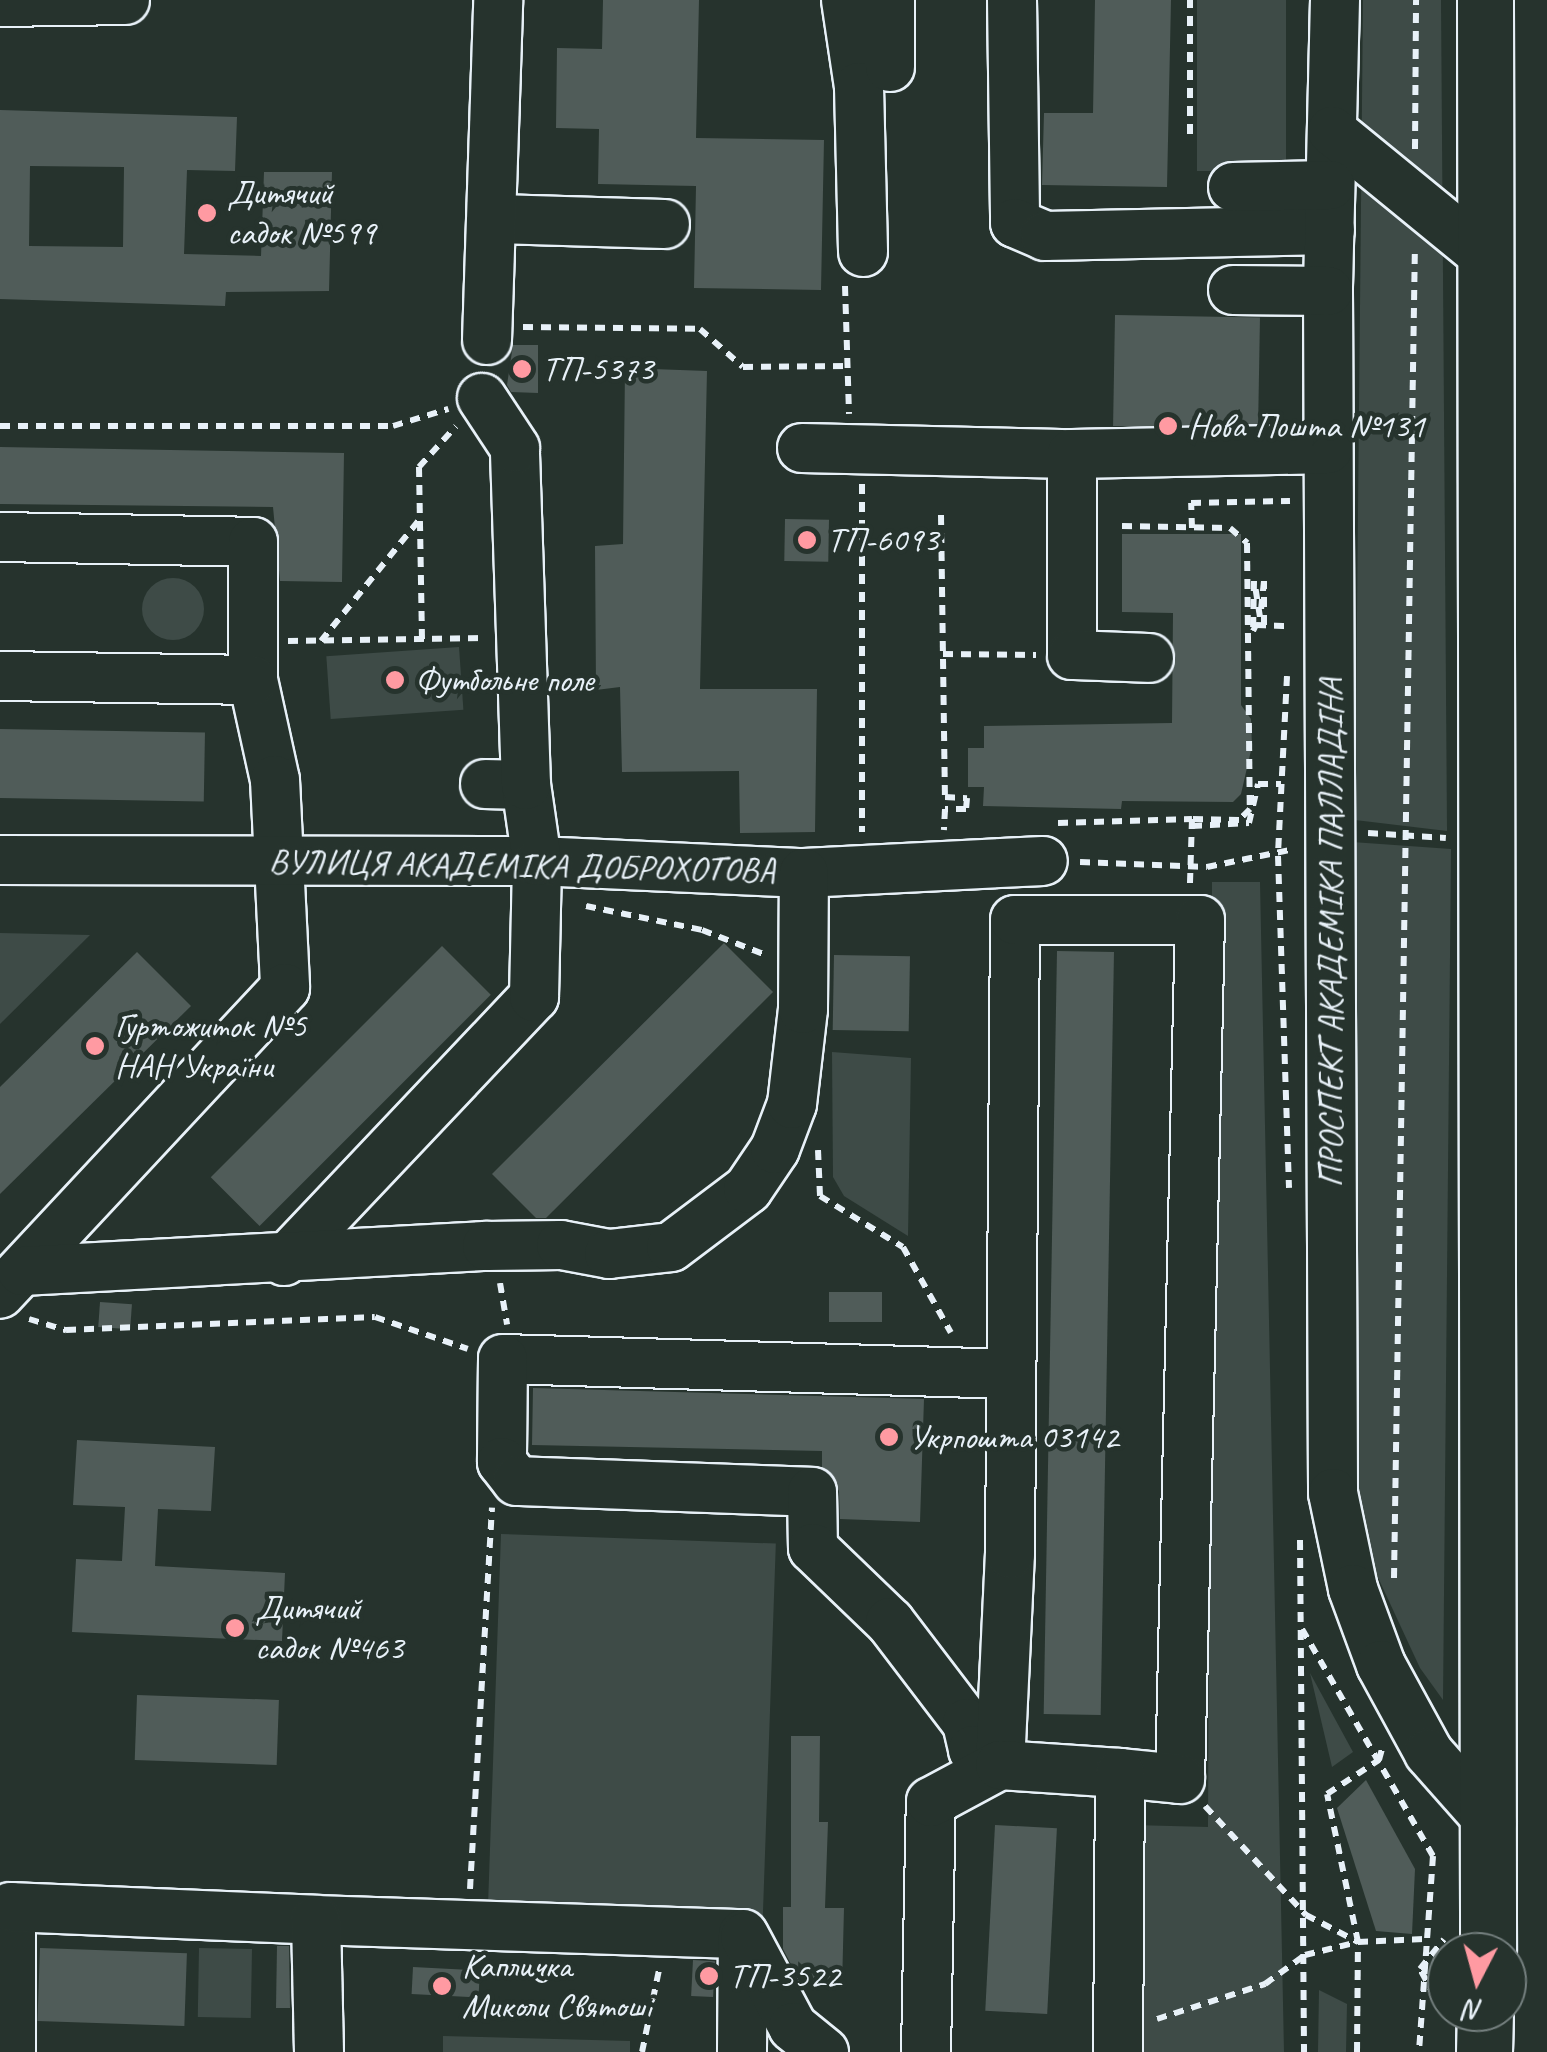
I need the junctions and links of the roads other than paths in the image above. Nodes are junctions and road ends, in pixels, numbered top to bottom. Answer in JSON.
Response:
{"nodes":[{"id":1,"x":61,"y":0,"type":"edge"},
{"id":2,"x":125,"y":0,"type":"edge"},
{"id":3,"x":498,"y":0,"type":"edge"},
{"id":4,"x":846,"y":0,"type":"edge"},
{"id":5,"x":890,"y":0,"type":"edge"},
{"id":6,"x":1012,"y":0,"type":"edge"},
{"id":7,"x":1335,"y":0,"type":"edge"},
{"id":8,"x":1486,"y":0,"type":"edge"},
{"id":9,"x":0,"y":2,"type":"edge"},
{"id":10,"x":890,"y":68,"type":"dead end"},
{"id":11,"x":1332,"y":131,"type":"junction"},
{"id":12,"x":1232,"y":187,"type":"dead end"},
{"id":13,"x":1330,"y":207,"type":"junction"},
{"id":14,"x":496,"y":220,"type":"junction"},
{"id":15,"x":665,"y":224,"type":"dead end"},
{"id":16,"x":863,"y":252,"type":"dead end"},
{"id":17,"x":1487,"y":258,"type":"junction"},
{"id":18,"x":1233,"y":290,"type":"dead end"},
{"id":19,"x":1328,"y":291,"type":"junction"},
{"id":20,"x":488,"y":334,"type":"road end"},
{"id":21,"x":482,"y":398,"type":"road end"},
{"id":22,"x":802,"y":448,"type":"dead end"},
{"id":23,"x":1328,"y":449,"type":"junction"},
{"id":24,"x":1072,"y":454,"type":"junction"},
{"id":25,"x":0,"y":537,"type":"edge"},
{"id":26,"x":1148,"y":658,"type":"dead end"},
{"id":27,"x":253,"y":661,"type":"junction"},
{"id":28,"x":0,"y":676,"type":"edge"},
{"id":29,"x":1049,"y":842,"type":"road end"},
{"id":30,"x":0,"y":860,"type":"edge"},
{"id":31,"x":278,"y":860,"type":"junction"},
{"id":32,"x":804,"y":873,"type":"junction"},
{"id":33,"x":536,"y":881,"type":"junction"},
{"id":34,"x":284,"y":1261,"type":"junction"},
{"id":35,"x":16,"y":1294,"type":"edge"},
{"id":36,"x":993,"y":1374,"type":"junction"},
{"id":37,"x":1000,"y":1765,"type":"junction"},
{"id":38,"x":1120,"y":1773,"type":"junction"},
{"id":39,"x":1491,"y":1823,"type":"junction"},
{"id":40,"x":316,"y":1920,"type":"junction"},
{"id":41,"x":1468,"y":1932,"type":"edge"},
{"id":42,"x":743,"y":1934,"type":"junction"},
{"id":43,"x":1118,"y":2042,"type":"edge"},
{"id":44,"x":11,"y":2052,"type":"edge"},
{"id":45,"x":319,"y":2052,"type":"edge"},
{"id":46,"x":742,"y":2052,"type":"edge"},
{"id":47,"x":824,"y":2052,"type":"edge"},
{"id":48,"x":926,"y":2052,"type":"edge"}],
"edges":[{"from":1,"to":2,"type":"street"},
{"from":1,"to":9,"type":"street"},
{"from":3,"to":14,"type":"street"},
{"from":4,"to":16,"type":"street"},
{"from":5,"to":10,"type":"street"},
{"from":6,"to":13,"type":"street"},
{"from":7,"to":11,"type":"street","name":"ПРОСПЕКТ АКАДЕМІКА ПАЛЛАДІНА"},
{"from":8,"to":17,"type":"highway"},
{"from":11,"to":13,"type":"street","name":"ПРОСПЕКТ АКАДЕМІКА ПАЛЛАДІНА"},
{"from":11,"to":17,"type":"street"},
{"from":12,"to":13,"type":"street"},
{"from":13,"to":19,"type":"street","name":"ПРОСПЕКТ АКАДЕМІКА ПАЛЛАДІНА"},
{"from":14,"to":15,"type":"street"},
{"from":14,"to":20,"type":"street"},
{"from":17,"to":39,"type":"highway"},
{"from":18,"to":19,"type":"street"},
{"from":19,"to":23,"type":"street","name":"ПРОСПЕКТ АКАДЕМІКА ПАЛЛАДІНА"},
{"from":21,"to":33,"type":"street"},
{"from":22,"to":24,"type":"street"},
{"from":23,"to":24,"type":"street"},
{"from":23,"to":39,"type":"street","name":"ПРОСПЕКТ АКАДЕМІКА ПАЛЛАДІНА"},
{"from":24,"to":26,"type":"street"},
{"from":25,"to":27,"type":"street"},
{"from":27,"to":28,"type":"street"},
{"from":27,"to":31,"type":"street"},
{"from":29,"to":32,"type":"street","name":"ВУЛИЦЯ АКАДЕМІКА ДОБРОХОТОВА"},
{"from":30,"to":31,"type":"street","name":"ВУЛИЦЯ АКАДЕМІКА ДОБРОХОТОВА"},
{"from":31,"to":33,"type":"street","name":"ВУЛИЦЯ АКАДЕМІКА ДОБРОХОТОВА"},
{"from":31,"to":35,"type":"street"},
{"from":32,"to":33,"type":"street","name":"ВУЛИЦЯ АКАДЕМІКА ДОБРОХОТОВА"},
{"from":32,"to":34,"type":"street"},
{"from":33,"to":34,"type":"street"},
{"from":34,"to":35,"type":"street"},
{"from":36,"to":37,"type":"street"},
{"from":36,"to":37,"type":"street"},
{"from":36,"to":38,"type":"street"},
{"from":37,"to":38,"type":"street"},
{"from":37,"to":48,"type":"street"},
{"from":38,"to":43,"type":"street"},
{"from":39,"to":41,"type":"highway"},
{"from":40,"to":42,"type":"street"},
{"from":40,"to":44,"type":"street"},
{"from":40,"to":45,"type":"street"},
{"from":42,"to":46,"type":"street"},
{"from":42,"to":47,"type":"street"}]}
